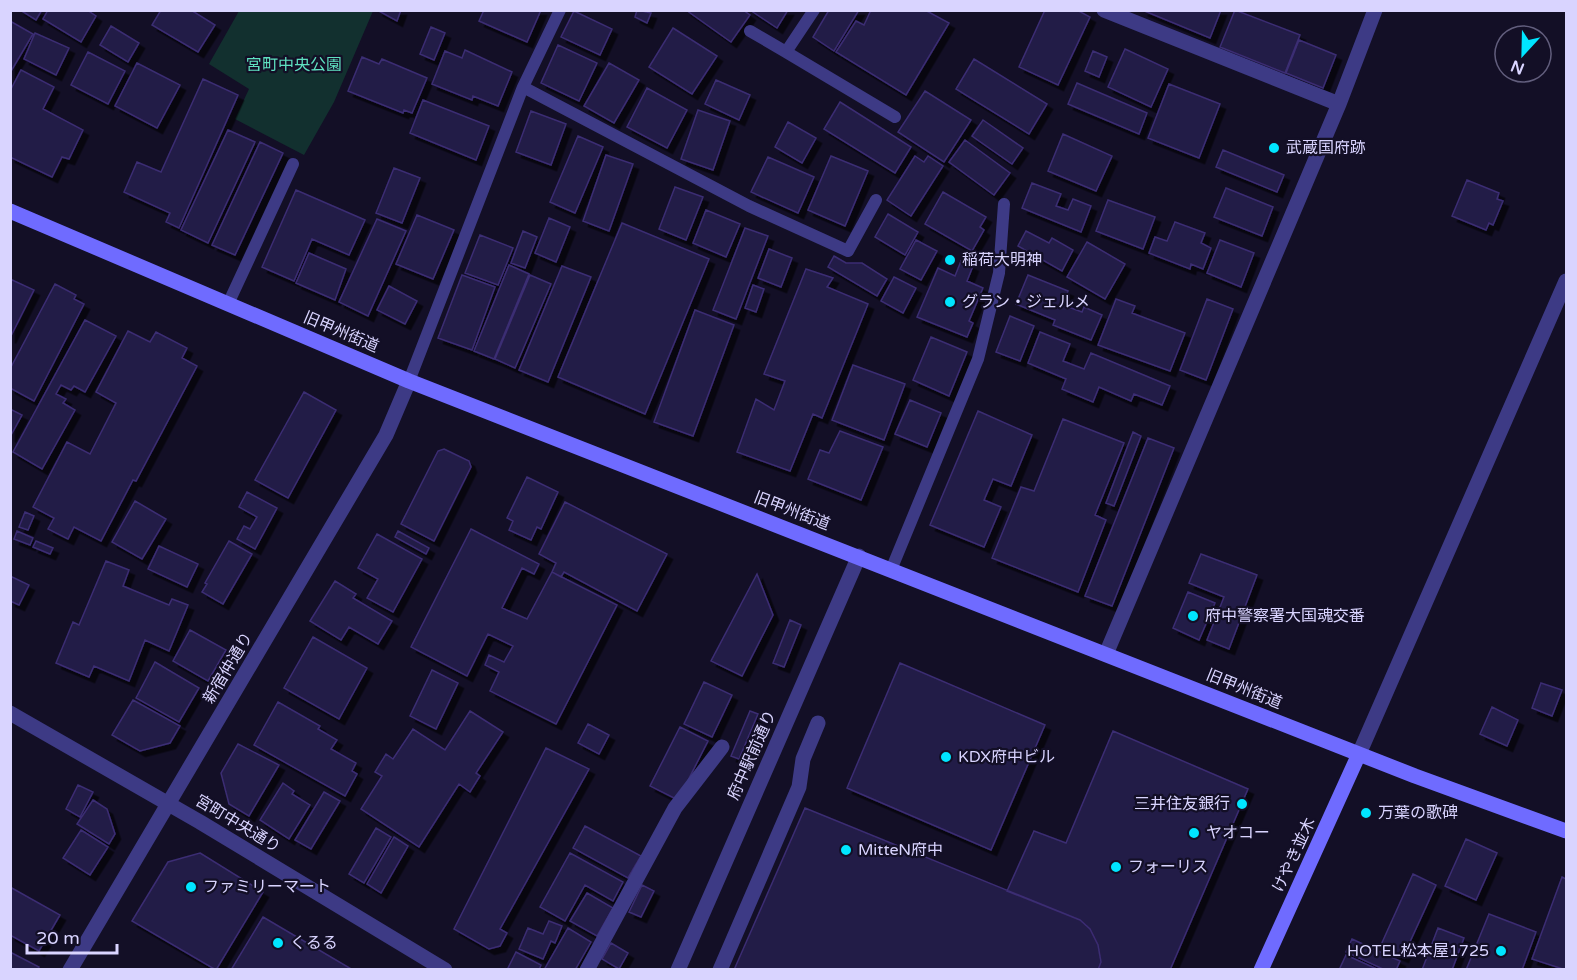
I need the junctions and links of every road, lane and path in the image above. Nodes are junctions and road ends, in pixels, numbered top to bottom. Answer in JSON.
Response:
{"nodes":[{"id":1,"x":560,"y":10,"type":"edge"},
{"id":2,"x":814,"y":10,"type":"edge"},
{"id":3,"x":1104,"y":10,"type":"edge"},
{"id":4,"x":1375,"y":10,"type":"edge"},
{"id":5,"x":750,"y":31,"type":"dead end"},
{"id":6,"x":786,"y":52,"type":"junction"},
{"id":7,"x":523,"y":87,"type":"junction"},
{"id":8,"x":1339,"y":104,"type":"junction"},
{"id":9,"x":895,"y":117,"type":"dead end"},
{"id":10,"x":293,"y":164,"type":"dead end"},
{"id":11,"x":876,"y":200,"type":"dead end"},
{"id":12,"x":1004,"y":204,"type":"dead end"},
{"id":13,"x":10,"y":211,"type":"edge"},
{"id":14,"x":1566,"y":281,"type":"edge"},
{"id":15,"x":228,"y":304,"type":"junction"},
{"id":16,"x":409,"y":381,"type":"junction"},
{"id":17,"x":859,"y":556,"type":"junction"},
{"id":18,"x":891,"y":570,"type":"junction"},
{"id":19,"x":1106,"y":654,"type":"junction"},
{"id":20,"x":10,"y":713,"type":"edge"},
{"id":21,"x":818,"y":723,"type":"dead end"},
{"id":22,"x":722,"y":747,"type":"dead end"},
{"id":23,"x":1359,"y":754,"type":"junction"},
{"id":24,"x":168,"y":803,"type":"junction"},
{"id":25,"x":1566,"y":831,"type":"edge"},
{"id":26,"x":70,"y":969,"type":"edge"},
{"id":27,"x":445,"y":969,"type":"edge"},
{"id":28,"x":587,"y":969,"type":"edge"},
{"id":29,"x":678,"y":969,"type":"edge"},
{"id":30,"x":720,"y":969,"type":"edge"},
{"id":31,"x":1261,"y":969,"type":"edge"}],
"edges":[{"from":1,"to":7,"type":"lane"},
{"from":2,"to":6,"type":"lane"},
{"from":3,"to":8,"type":"street"},
{"from":4,"to":8,"type":"street"},
{"from":5,"to":6,"type":"lane"},
{"from":6,"to":9,"type":"lane"},
{"from":7,"to":11,"type":"lane"},
{"from":7,"to":16,"type":"lane"},
{"from":8,"to":19,"type":"street"},
{"from":10,"to":15,"type":"lane"},
{"from":12,"to":18,"type":"lane"},
{"from":13,"to":15,"type":"main road","name":"旧甲州街道"},
{"from":14,"to":23,"type":"street"},
{"from":15,"to":16,"type":"main road","name":"旧甲州街道"},
{"from":16,"to":17,"type":"main road","name":"旧甲州街道"},
{"from":16,"to":24,"type":"street","name":"新宿仲通り"},
{"from":17,"to":18,"type":"main road","name":"旧甲州街道"},
{"from":17,"to":29,"type":"street","name":"府中駅前通り"},
{"from":18,"to":19,"type":"main road","name":"旧甲州街道"},
{"from":19,"to":23,"type":"main road","name":"旧甲州街道"},
{"from":20,"to":24,"type":"street","name":"宮町中央通り"},
{"from":21,"to":30,"type":"street"},
{"from":22,"to":28,"type":"street"},
{"from":23,"to":25,"type":"main road","name":"旧甲州街道"},
{"from":23,"to":31,"type":"main road","name":"けやき並木"},
{"from":24,"to":26,"type":"street","name":"新宿仲通り"},
{"from":24,"to":27,"type":"street","name":"宮町中央通り"}]}
